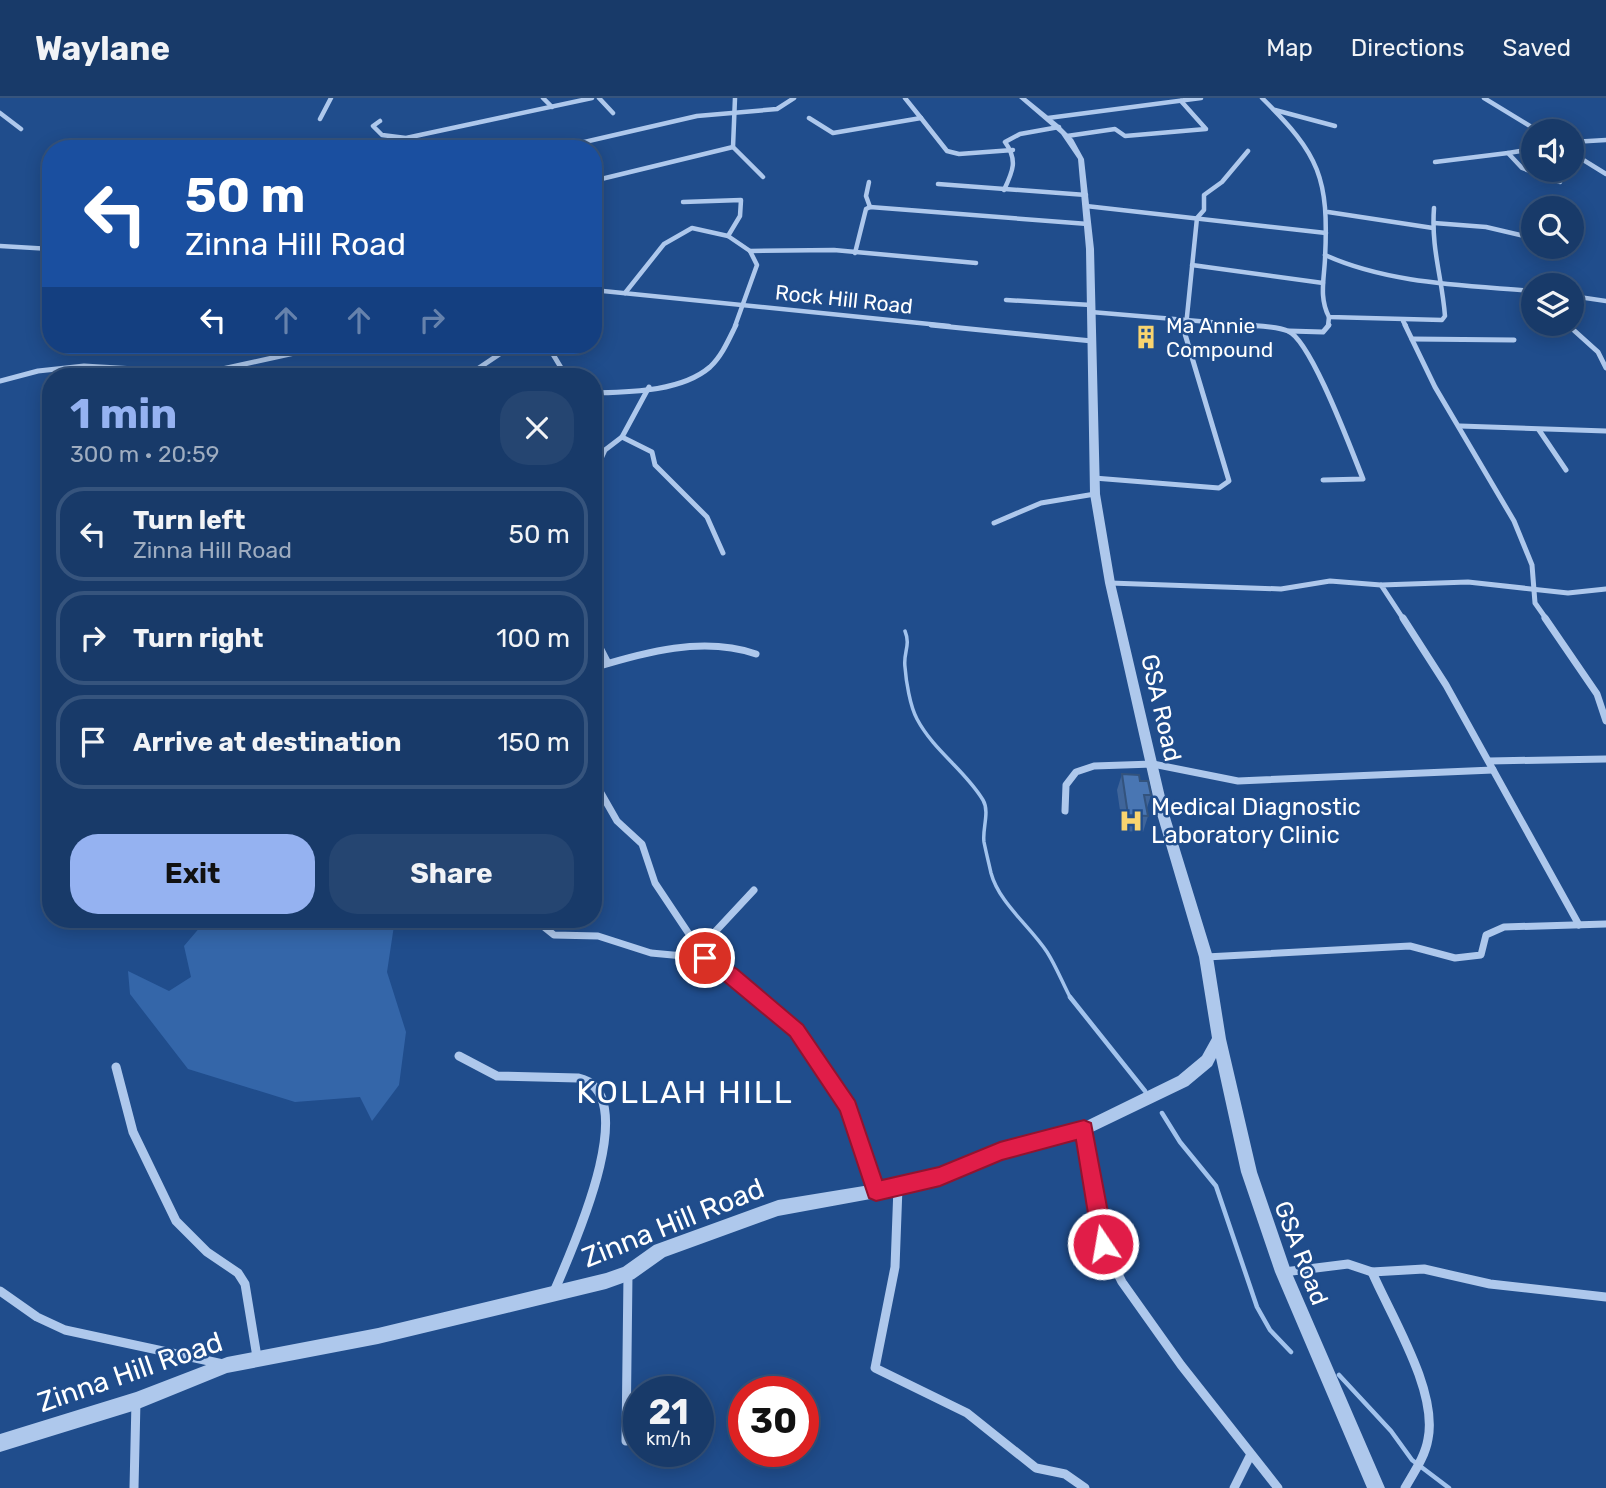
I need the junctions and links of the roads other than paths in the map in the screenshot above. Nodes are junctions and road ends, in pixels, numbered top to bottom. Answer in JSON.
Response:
{"nodes":[{"id":1,"x":331,"y":98,"type":"edge"},
{"id":2,"x":543,"y":98,"type":"edge"},
{"id":3,"x":592,"y":98,"type":"edge"},
{"id":4,"x":599,"y":98,"type":"edge"},
{"id":5,"x":735,"y":98,"type":"edge"},
{"id":6,"x":794,"y":98,"type":"edge"},
{"id":7,"x":905,"y":98,"type":"edge"},
{"id":8,"x":1022,"y":98,"type":"edge"},
{"id":9,"x":1201,"y":98,"type":"edge"},
{"id":10,"x":1262,"y":98,"type":"edge"},
{"id":11,"x":1484,"y":98,"type":"edge"},
{"id":12,"x":1181,"y":101,"type":"junction"},
{"id":13,"x":552,"y":107,"type":"junction"},
{"id":14,"x":1274,"y":110,"type":"junction"},
{"id":15,"x":0,"y":113,"type":"edge"},
{"id":16,"x":612,"y":113,"type":"dead end"},
{"id":17,"x":732,"y":113,"type":"junction"},
{"id":18,"x":809,"y":118,"type":"dead end"},
{"id":19,"x":921,"y":118,"type":"junction"},
{"id":20,"x":1048,"y":118,"type":"junction"},
{"id":21,"x":320,"y":119,"type":"dead end"},
{"id":22,"x":380,"y":121,"type":"dead end"},
{"id":23,"x":1521,"y":121,"type":"edge"},
{"id":24,"x":1335,"y":126,"type":"dead end"},
{"id":25,"x":22,"y":129,"type":"dead end"},
{"id":26,"x":1063,"y":132,"type":"junction"},
{"id":27,"x":593,"y":140,"type":"edge"},
{"id":28,"x":1606,"y":140,"type":"edge"},
{"id":29,"x":1584,"y":141,"type":"edge"},
{"id":30,"x":733,"y":148,"type":"junction"},
{"id":31,"x":1013,"y":150,"type":"junction"},
{"id":32,"x":1248,"y":151,"type":"dead end"},
{"id":33,"x":1521,"y":151,"type":"edge"},
{"id":34,"x":1508,"y":153,"type":"junction"},
{"id":35,"x":1584,"y":160,"type":"edge"},
{"id":36,"x":1435,"y":162,"type":"dead end"},
{"id":37,"x":1521,"y":167,"type":"edge"},
{"id":38,"x":1606,"y":174,"type":"edge"},
{"id":39,"x":763,"y":177,"type":"dead end"},
{"id":40,"x":602,"y":179,"type":"edge"},
{"id":41,"x":869,"y":182,"type":"dead end"},
{"id":42,"x":938,"y":184,"type":"dead end"},
{"id":43,"x":1004,"y":190,"type":"junction"},
{"id":44,"x":1086,"y":200,"type":"junction"},
{"id":45,"x":683,"y":202,"type":"dead end"},
{"id":46,"x":870,"y":207,"type":"junction"},
{"id":47,"x":1434,"y":208,"type":"dead end"},
{"id":48,"x":1328,"y":212,"type":"junction"},
{"id":49,"x":1197,"y":218,"type":"junction"},
{"id":50,"x":1088,"y":224,"type":"junction"},
{"id":51,"x":1434,"y":225,"type":"junction"},
{"id":52,"x":1326,"y":233,"type":"junction"},
{"id":53,"x":1521,"y":235,"type":"edge"},
{"id":54,"x":728,"y":236,"type":"junction"},
{"id":55,"x":0,"y":246,"type":"edge"},
{"id":56,"x":42,"y":248,"type":"edge"},
{"id":57,"x":750,"y":251,"type":"junction"},
{"id":58,"x":855,"y":253,"type":"junction"},
{"id":59,"x":1325,"y":258,"type":"junction"},
{"id":60,"x":976,"y":263,"type":"dead end"},
{"id":61,"x":1192,"y":265,"type":"junction"},
{"id":62,"x":1442,"y":282,"type":"junction"},
{"id":63,"x":1323,"y":283,"type":"junction"},
{"id":64,"x":1521,"y":290,"type":"edge"},
{"id":65,"x":602,"y":291,"type":"edge"},
{"id":66,"x":625,"y":293,"type":"junction"},
{"id":67,"x":1584,"y":298,"type":"edge"},
{"id":68,"x":1006,"y":300,"type":"dead end"},
{"id":69,"x":1606,"y":301,"type":"edge"},
{"id":70,"x":745,"y":304,"type":"junction"},
{"id":71,"x":1091,"y":309,"type":"junction"},
{"id":72,"x":1329,"y":317,"type":"junction"},
{"id":73,"x":1187,"y":319,"type":"junction"},
{"id":74,"x":1403,"y":321,"type":"junction"},
{"id":75,"x":1289,"y":331,"type":"junction"},
{"id":76,"x":1580,"y":336,"type":"edge"},
{"id":77,"x":1412,"y":339,"type":"junction"},
{"id":78,"x":1514,"y":340,"type":"dead end"},
{"id":79,"x":1092,"y":341,"type":"junction"},
{"id":80,"x":290,"y":354,"type":"edge"},
{"id":81,"x":499,"y":354,"type":"edge"},
{"id":82,"x":66,"y":368,"type":"edge"},
{"id":83,"x":118,"y":368,"type":"edge"},
{"id":84,"x":227,"y":368,"type":"edge"},
{"id":85,"x":478,"y":368,"type":"edge"},
{"id":86,"x":1606,"y":368,"type":"edge"},
{"id":87,"x":42,"y":371,"type":"edge"},
{"id":88,"x":0,"y":381,"type":"edge"},
{"id":89,"x":649,"y":387,"type":"junction"},
{"id":90,"x":602,"y":392,"type":"edge"},
{"id":91,"x":1460,"y":426,"type":"junction"},
{"id":92,"x":1539,"y":430,"type":"junction"},
{"id":93,"x":1606,"y":431,"type":"edge"},
{"id":94,"x":622,"y":437,"type":"junction"},
{"id":95,"x":602,"y":451,"type":"edge"},
{"id":96,"x":1566,"y":470,"type":"dead end"},
{"id":97,"x":1094,"y":478,"type":"junction"},
{"id":98,"x":1323,"y":480,"type":"dead end"},
{"id":99,"x":1095,"y":494,"type":"junction"},
{"id":100,"x":994,"y":523,"type":"dead end"},
{"id":101,"x":723,"y":553,"type":"dead end"},
{"id":102,"x":1110,"y":583,"type":"junction"},
{"id":103,"x":1381,"y":585,"type":"junction"},
{"id":104,"x":1533,"y":588,"type":"junction"},
{"id":105,"x":1606,"y":589,"type":"edge"},
{"id":106,"x":602,"y":651,"type":"edge"},
{"id":107,"x":756,"y":654,"type":"dead end"},
{"id":108,"x":608,"y":663,"type":"junction"},
{"id":109,"x":602,"y":665,"type":"edge"},
{"id":110,"x":1606,"y":721,"type":"edge"},
{"id":111,"x":1606,"y":759,"type":"edge"},
{"id":112,"x":1489,"y":761,"type":"junction"},
{"id":113,"x":1153,"y":764,"type":"junction"},
{"id":114,"x":1493,"y":770,"type":"junction"},
{"id":115,"x":602,"y":795,"type":"edge"},
{"id":116,"x":1065,"y":811,"type":"dead end"},
{"id":117,"x":754,"y":890,"type":"dead end"},
{"id":118,"x":1606,"y":924,"type":"edge"},
{"id":119,"x":1579,"y":925,"type":"junction"},
{"id":120,"x":545,"y":928,"type":"edge"},
{"id":121,"x":699,"y":948,"type":"junction"},
{"id":122,"x":1206,"y":957,"type":"junction"},
{"id":123,"x":705,"y":958,"type":"junction"},
{"id":124,"x":1219,"y":1039,"type":"junction"},
{"id":125,"x":459,"y":1056,"type":"dead end"},
{"id":126,"x":116,"y":1067,"type":"dead end"},
{"id":127,"x":1084,"y":1129,"type":"junction"},
{"id":128,"x":898,"y":1187,"type":"junction"},
{"id":129,"x":876,"y":1191,"type":"junction"},
{"id":130,"x":1283,"y":1272,"type":"junction"},
{"id":131,"x":1372,"y":1272,"type":"junction"},
{"id":132,"x":628,"y":1273,"type":"junction"},
{"id":133,"x":0,"y":1291,"type":"edge"},
{"id":134,"x":553,"y":1294,"type":"junction"},
{"id":135,"x":1606,"y":1297,"type":"edge"},
{"id":136,"x":257,"y":1357,"type":"junction"},
{"id":137,"x":227,"y":1365,"type":"junction"},
{"id":138,"x":627,"y":1376,"type":"edge"},
{"id":139,"x":136,"y":1401,"type":"junction"},
{"id":140,"x":0,"y":1443,"type":"edge"},
{"id":141,"x":1250,"y":1456,"type":"junction"},
{"id":142,"x":1407,"y":1483,"type":"edge"},
{"id":143,"x":134,"y":1488,"type":"edge"},
{"id":144,"x":1085,"y":1488,"type":"edge"},
{"id":145,"x":1234,"y":1488,"type":"edge"},
{"id":146,"x":1278,"y":1488,"type":"edge"},
{"id":147,"x":1376,"y":1488,"type":"edge"}],
"edges":[{"from":1,"to":21,"type":"street"},
{"from":2,"to":13,"type":"street"},
{"from":3,"to":13,"type":"street"},
{"from":4,"to":16,"type":"street"},
{"from":5,"to":17,"type":"street"},
{"from":6,"to":17,"type":"street"},
{"from":7,"to":19,"type":"street"},
{"from":8,"to":20,"type":"street","name":"GSA Road"},
{"from":9,"to":12,"type":"street"},
{"from":10,"to":14,"type":"street"},
{"from":11,"to":23,"type":"street"},
{"from":12,"to":20,"type":"street"},
{"from":12,"to":26,"type":"street"},
{"from":13,"to":22,"type":"street"},
{"from":14,"to":24,"type":"street"},
{"from":14,"to":48,"type":"street"},
{"from":15,"to":25,"type":"street"},
{"from":17,"to":27,"type":"street"},
{"from":17,"to":30,"type":"street"},
{"from":18,"to":19,"type":"street"},
{"from":19,"to":31,"type":"street"},
{"from":20,"to":26,"type":"street","name":"GSA Road"},
{"from":26,"to":31,"type":"street"},
{"from":26,"to":44,"type":"street","name":"GSA Road"},
{"from":28,"to":29,"type":"street"},
{"from":30,"to":39,"type":"street"},
{"from":30,"to":40,"type":"street"},
{"from":31,"to":43,"type":"street"},
{"from":32,"to":49,"type":"street"},
{"from":33,"to":34,"type":"street"},
{"from":34,"to":36,"type":"street"},
{"from":34,"to":37,"type":"street"},
{"from":35,"to":38,"type":"street"},
{"from":41,"to":46,"type":"street"},
{"from":42,"to":43,"type":"street"},
{"from":43,"to":44,"type":"street"},
{"from":44,"to":49,"type":"street"},
{"from":44,"to":50,"type":"street","name":"GSA Road"},
{"from":45,"to":54,"type":"street"},
{"from":46,"to":50,"type":"street"},
{"from":46,"to":58,"type":"street"},
{"from":47,"to":51,"type":"street"},
{"from":48,"to":51,"type":"street"},
{"from":48,"to":52,"type":"street"},
{"from":49,"to":52,"type":"street"},
{"from":49,"to":61,"type":"street"},
{"from":50,"to":71,"type":"street","name":"GSA Road"},
{"from":51,"to":53,"type":"street"},
{"from":51,"to":62,"type":"street"},
{"from":52,"to":59,"type":"street"},
{"from":54,"to":57,"type":"street"},
{"from":54,"to":66,"type":"street"},
{"from":55,"to":56,"type":"street"},
{"from":57,"to":58,"type":"street"},
{"from":57,"to":70,"type":"street"},
{"from":58,"to":60,"type":"street"},
{"from":59,"to":62,"type":"street"},
{"from":59,"to":63,"type":"street"},
{"from":61,"to":63,"type":"street"},
{"from":61,"to":73,"type":"street"},
{"from":62,"to":64,"type":"street"},
{"from":62,"to":74,"type":"street"},
{"from":63,"to":72,"type":"street"},
{"from":65,"to":66,"type":"street","name":"Rock Hill Road"},
{"from":66,"to":70,"type":"street","name":"Rock Hill Road"},
{"from":67,"to":69,"type":"street"},
{"from":68,"to":71,"type":"street"},
{"from":70,"to":79,"type":"street","name":"Rock Hill Road"},
{"from":70,"to":89,"type":"street"},
{"from":71,"to":73,"type":"street"},
{"from":71,"to":79,"type":"street","name":"GSA Road"},
{"from":72,"to":74,"type":"street"},
{"from":72,"to":75,"type":"street"},
{"from":73,"to":75,"type":"street"},
{"from":73,"to":97,"type":"street"},
{"from":74,"to":77,"type":"street"},
{"from":75,"to":98,"type":"street"},
{"from":76,"to":86,"type":"street"},
{"from":77,"to":78,"type":"street"},
{"from":77,"to":91,"type":"street"},
{"from":79,"to":97,"type":"street","name":"GSA Road"},
{"from":80,"to":84,"type":"street"},
{"from":81,"to":85,"type":"street"},
{"from":82,"to":83,"type":"street"},
{"from":87,"to":88,"type":"street"},
{"from":89,"to":90,"type":"street"},
{"from":89,"to":94,"type":"street"},
{"from":91,"to":92,"type":"street"},
{"from":91,"to":104,"type":"street"},
{"from":92,"to":93,"type":"street"},
{"from":92,"to":96,"type":"street"},
{"from":94,"to":95,"type":"street"},
{"from":94,"to":101,"type":"street"},
{"from":97,"to":99,"type":"street","name":"GSA Road"},
{"from":99,"to":100,"type":"street"},
{"from":99,"to":102,"type":"street","name":"GSA Road"},
{"from":102,"to":103,"type":"street"},
{"from":102,"to":113,"type":"street","name":"GSA Road"},
{"from":103,"to":104,"type":"street"},
{"from":103,"to":112,"type":"street"},
{"from":104,"to":105,"type":"street"},
{"from":104,"to":110,"type":"street"},
{"from":106,"to":108,"type":"street"},
{"from":107,"to":108,"type":"street"},
{"from":108,"to":109,"type":"street"},
{"from":111,"to":112,"type":"street"},
{"from":112,"to":114,"type":"street"},
{"from":113,"to":114,"type":"street"},
{"from":113,"to":116,"type":"street"},
{"from":113,"to":122,"type":"street","name":"GSA Road"},
{"from":114,"to":119,"type":"street"},
{"from":115,"to":121,"type":"street"},
{"from":117,"to":121,"type":"street"},
{"from":118,"to":119,"type":"street"},
{"from":119,"to":122,"type":"street"},
{"from":120,"to":123,"type":"street"},
{"from":121,"to":123,"type":"street"},
{"from":122,"to":124,"type":"street","name":"GSA Road"},
{"from":123,"to":129,"type":"street"},
{"from":124,"to":127,"type":"street","name":"Zinna Hill Road"},
{"from":124,"to":130,"type":"street","name":"GSA Road"},
{"from":125,"to":134,"type":"street"},
{"from":126,"to":136,"type":"street"},
{"from":127,"to":128,"type":"street","name":"Zinna Hill Road"},
{"from":127,"to":141,"type":"street"},
{"from":128,"to":129,"type":"street","name":"Zinna Hill Road"},
{"from":128,"to":144,"type":"street"},
{"from":129,"to":132,"type":"street","name":"Zinna Hill Road"},
{"from":130,"to":131,"type":"street"},
{"from":130,"to":147,"type":"street","name":"GSA Road"},
{"from":131,"to":135,"type":"street"},
{"from":131,"to":142,"type":"street"},
{"from":132,"to":134,"type":"street","name":"Zinna Hill Road"},
{"from":132,"to":138,"type":"street"},
{"from":133,"to":137,"type":"street"},
{"from":134,"to":136,"type":"street","name":"Zinna Hill Road"},
{"from":136,"to":137,"type":"street","name":"Zinna Hill Road"},
{"from":137,"to":139,"type":"street","name":"Zinna Hill Road"},
{"from":139,"to":140,"type":"street","name":"Zinna Hill Road"},
{"from":139,"to":143,"type":"street"},
{"from":141,"to":145,"type":"street"},
{"from":141,"to":146,"type":"street"}]}
